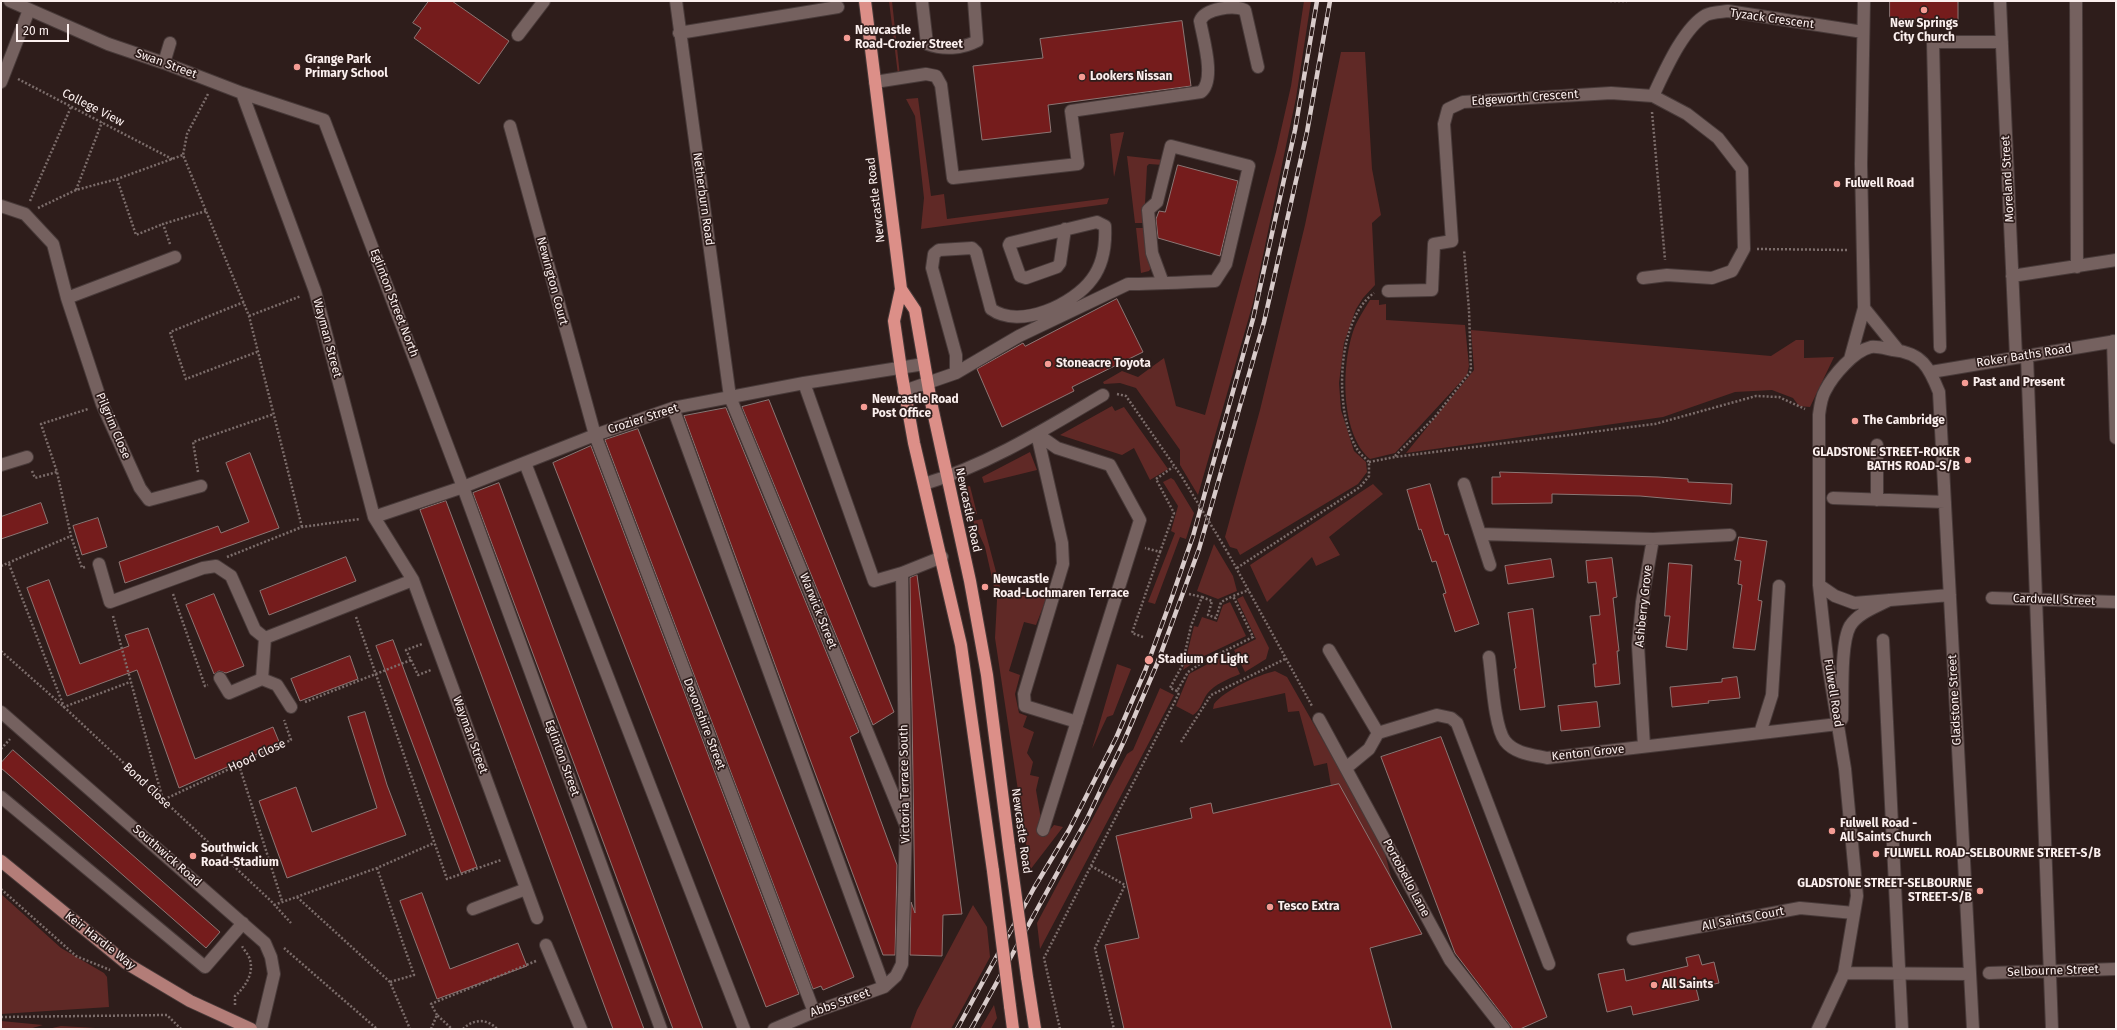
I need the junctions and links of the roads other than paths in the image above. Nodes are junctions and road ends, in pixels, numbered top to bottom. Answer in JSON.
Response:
{"nodes":[{"id":1,"x":10,"y":1,"type":"edge"},
{"id":2,"x":544,"y":1,"type":"edge"},
{"id":3,"x":676,"y":1,"type":"edge"},
{"id":4,"x":865,"y":1,"type":"edge"},
{"id":5,"x":922,"y":1,"type":"edge"},
{"id":6,"x":974,"y":1,"type":"edge"},
{"id":7,"x":1864,"y":1,"type":"edge"},
{"id":8,"x":2000,"y":1,"type":"edge"},
{"id":9,"x":2076,"y":1,"type":"edge"},
{"id":10,"x":838,"y":8,"type":"dead end"},
{"id":11,"x":30,"y":10,"type":"junction"},
{"id":12,"x":1863,"y":32,"type":"junction"},
{"id":13,"x":679,"y":33,"type":"junction"},
{"id":14,"x":518,"y":35,"type":"dead end"},
{"id":15,"x":2002,"y":42,"type":"junction"},
{"id":16,"x":170,"y":43,"type":"dead end"},
{"id":17,"x":164,"y":62,"type":"junction"},
{"id":18,"x":1258,"y":67,"type":"dead end"},
{"id":19,"x":3,"y":77,"type":"edge"},
{"id":20,"x":875,"y":82,"type":"junction"},
{"id":21,"x":242,"y":93,"type":"junction"},
{"id":22,"x":1653,"y":96,"type":"junction"},
{"id":23,"x":324,"y":120,"type":"joint"},
{"id":24,"x":510,"y":126,"type":"dead end"},
{"id":25,"x":1,"y":206,"type":"edge"},
{"id":26,"x":1065,"y":229,"type":"junction"},
{"id":27,"x":175,"y":257,"type":"road end"},
{"id":28,"x":2116,"y":260,"type":"edge"},
{"id":29,"x":2077,"y":266,"type":"junction"},
{"id":30,"x":2012,"y":276,"type":"junction"},
{"id":31,"x":1643,"y":278,"type":"dead end"},
{"id":32,"x":1163,"y":283,"type":"junction"},
{"id":33,"x":901,"y":290,"type":"junction"},
{"id":34,"x":1388,"y":291,"type":"road end"},
{"id":35,"x":67,"y":298,"type":"junction"},
{"id":36,"x":1864,"y":308,"type":"junction"},
{"id":37,"x":2115,"y":341,"type":"edge"},
{"id":38,"x":1940,"y":347,"type":"dead end"},
{"id":39,"x":1898,"y":350,"type":"junction"},
{"id":40,"x":2021,"y":357,"type":"junction"},
{"id":41,"x":1850,"y":359,"type":"junction"},
{"id":42,"x":924,"y":364,"type":"junction"},
{"id":43,"x":900,"y":368,"type":"junction"},
{"id":44,"x":1931,"y":372,"type":"junction"},
{"id":45,"x":956,"y":373,"type":"junction"},
{"id":46,"x":804,"y":383,"type":"junction"},
{"id":47,"x":928,"y":384,"type":"junction"},
{"id":48,"x":904,"y":390,"type":"junction"},
{"id":49,"x":1104,"y":395,"type":"road end"},
{"id":50,"x":730,"y":397,"type":"junction"},
{"id":51,"x":673,"y":408,"type":"junction"},
{"id":52,"x":1036,"y":434,"type":"junction"},
{"id":53,"x":595,"y":435,"type":"junction"},
{"id":54,"x":2116,"y":438,"type":"edge"},
{"id":55,"x":1877,"y":445,"type":"dead end"},
{"id":56,"x":27,"y":457,"type":"road end"},
{"id":57,"x":525,"y":463,"type":"junction"},
{"id":58,"x":1,"y":465,"type":"edge"},
{"id":59,"x":947,"y":477,"type":"junction"},
{"id":60,"x":924,"y":484,"type":"junction"},
{"id":61,"x":1464,"y":484,"type":"dead end"},
{"id":62,"x":201,"y":486,"type":"road end"},
{"id":63,"x":463,"y":487,"type":"junction"},
{"id":64,"x":1833,"y":498,"type":"dead end"},
{"id":65,"x":1877,"y":500,"type":"junction"},
{"id":66,"x":1945,"y":502,"type":"junction"},
{"id":67,"x":374,"y":517,"type":"junction"},
{"id":68,"x":1480,"y":534,"type":"junction"},
{"id":69,"x":1730,"y":535,"type":"dead end"},
{"id":70,"x":1653,"y":539,"type":"junction"},
{"id":71,"x":942,"y":557,"type":"junction"},
{"id":72,"x":99,"y":564,"type":"road end"},
{"id":73,"x":1490,"y":565,"type":"dead end"},
{"id":74,"x":902,"y":573,"type":"junction"},
{"id":75,"x":413,"y":580,"type":"junction"},
{"id":76,"x":1818,"y":585,"type":"junction"},
{"id":77,"x":1779,"y":586,"type":"dead end"},
{"id":78,"x":1950,"y":595,"type":"junction"},
{"id":79,"x":1992,"y":598,"type":"dead end"},
{"id":80,"x":2034,"y":599,"type":"junction"},
{"id":81,"x":1889,"y":600,"type":"junction"},
{"id":82,"x":2116,"y":602,"type":"edge"},
{"id":83,"x":265,"y":638,"type":"junction"},
{"id":84,"x":1882,"y":640,"type":"dead end"},
{"id":85,"x":1329,"y":650,"type":"dead end"},
{"id":86,"x":1489,"y":657,"type":"dead end"},
{"id":87,"x":220,"y":678,"type":"road end"},
{"id":88,"x":262,"y":679,"type":"junction"},
{"id":89,"x":291,"y":707,"type":"road end"},
{"id":90,"x":1,"y":712,"type":"edge"},
{"id":91,"x":1320,"y":719,"type":"road end"},
{"id":92,"x":1078,"y":722,"type":"junction"},
{"id":93,"x":1838,"y":724,"type":"junction"},
{"id":94,"x":1378,"y":732,"type":"junction"},
{"id":95,"x":1760,"y":733,"type":"junction"},
{"id":96,"x":1644,"y":746,"type":"junction"},
{"id":97,"x":1346,"y":768,"type":"junction"},
{"id":98,"x":1,"y":797,"type":"edge"},
{"id":99,"x":906,"y":826,"type":"junction"},
{"id":100,"x":1043,"y":830,"type":"dead end"},
{"id":101,"x":1,"y":861,"type":"edge"},
{"id":102,"x":526,"y":890,"type":"junction"},
{"id":103,"x":473,"y":909,"type":"dead end"},
{"id":104,"x":1854,"y":913,"type":"junction"},
{"id":105,"x":537,"y":918,"type":"dead end"},
{"id":106,"x":243,"y":923,"type":"junction"},
{"id":107,"x":1633,"y":939,"type":"dead end"},
{"id":108,"x":546,"y":945,"type":"road end"},
{"id":109,"x":1549,"y":964,"type":"dead end"},
{"id":110,"x":2116,"y":969,"type":"edge"},
{"id":111,"x":2050,"y":971,"type":"junction"},
{"id":112,"x":1844,"y":972,"type":"junction"},
{"id":113,"x":1900,"y":973,"type":"junction"},
{"id":114,"x":1989,"y":973,"type":"dead end"},
{"id":115,"x":1970,"y":974,"type":"junction"},
{"id":116,"x":884,"y":987,"type":"junction"},
{"id":117,"x":814,"y":1012,"type":"junction"},
{"id":118,"x":251,"y":1029,"type":"edge"},
{"id":119,"x":261,"y":1029,"type":"edge"},
{"id":120,"x":581,"y":1029,"type":"edge"},
{"id":121,"x":661,"y":1029,"type":"edge"},
{"id":122,"x":744,"y":1029,"type":"edge"},
{"id":123,"x":774,"y":1029,"type":"edge"},
{"id":124,"x":1013,"y":1029,"type":"edge"},
{"id":125,"x":1035,"y":1029,"type":"edge"},
{"id":126,"x":1504,"y":1029,"type":"edge"},
{"id":127,"x":1818,"y":1029,"type":"edge"},
{"id":128,"x":1902,"y":1029,"type":"edge"},
{"id":129,"x":1973,"y":1029,"type":"edge"},
{"id":130,"x":2052,"y":1029,"type":"edge"}],
"edges":[{"from":1,"to":11,"type":"street","name":"Swan Street"},
{"from":2,"to":14,"type":"street"},
{"from":3,"to":13,"type":"street","name":"Netherburn Road"},
{"from":4,"to":20,"type":"highway","name":"Newcastle Road"},
{"from":5,"to":6,"type":"street"},
{"from":7,"to":12,"type":"street","name":"Fulwell Road"},
{"from":8,"to":15,"type":"street","name":"Moreland Street"},
{"from":9,"to":29,"type":"street"},
{"from":10,"to":13,"type":"street"},
{"from":11,"to":17,"type":"street","name":"Swan Street"},
{"from":11,"to":19,"type":"street"},
{"from":12,"to":22,"type":"street","name":"Tyzack Crescent"},
{"from":12,"to":36,"type":"street","name":"Fulwell Road"},
{"from":13,"to":50,"type":"street","name":"Netherburn Road"},
{"from":15,"to":30,"type":"street","name":"Moreland Street"},
{"from":15,"to":38,"type":"street"},
{"from":16,"to":17,"type":"street"},
{"from":17,"to":21,"type":"street","name":"Swan Street"},
{"from":18,"to":20,"type":"street"},
{"from":20,"to":33,"type":"highway","name":"Newcastle Road"},
{"from":21,"to":23,"type":"street","name":"Swan Street"},
{"from":21,"to":67,"type":"street","name":"Wayman Street"},
{"from":22,"to":31,"type":"street"},
{"from":22,"to":34,"type":"street","name":"Edgeworth Crescent"},
{"from":23,"to":63,"type":"street","name":"Eglinton Street North"},
{"from":24,"to":53,"type":"street","name":"Newington Court"},
{"from":25,"to":35,"type":"street","name":"Pilgrim Close"},
{"from":26,"to":26,"type":"street"},
{"from":26,"to":45,"type":"street"},
{"from":27,"to":35,"type":"street"},
{"from":28,"to":29,"type":"street"},
{"from":29,"to":30,"type":"street"},
{"from":30,"to":40,"type":"street","name":"Moreland Street"},
{"from":32,"to":32,"type":"street"},
{"from":32,"to":45,"type":"street"},
{"from":33,"to":42,"type":"highway","name":"Newcastle Road"},
{"from":33,"to":43,"type":"highway"},
{"from":35,"to":62,"type":"street","name":"Pilgrim Close"},
{"from":36,"to":39,"type":"street"},
{"from":36,"to":41,"type":"street","name":"Fulwell Road"},
{"from":37,"to":40,"type":"street","name":"Roker Baths Road"},
{"from":37,"to":54,"type":"street"},
{"from":39,"to":41,"type":"street","name":"Fulwell Road"},
{"from":39,"to":44,"type":"street","name":"Fulwell Road"},
{"from":40,"to":44,"type":"street","name":"Roker Baths Road"},
{"from":40,"to":80,"type":"street","name":"Moreland Street"},
{"from":41,"to":76,"type":"street","name":"Fulwell Road"},
{"from":42,"to":43,"type":"street","name":"Crozier Street"},
{"from":42,"to":47,"type":"highway","name":"Newcastle Road"},
{"from":43,"to":46,"type":"street","name":"Crozier Street"},
{"from":43,"to":48,"type":"highway"},
{"from":44,"to":66,"type":"street","name":"Gladstone Street"},
{"from":45,"to":47,"type":"street"},
{"from":46,"to":50,"type":"street","name":"Crozier Street"},
{"from":46,"to":74,"type":"street"},
{"from":47,"to":48,"type":"street"},
{"from":47,"to":59,"type":"highway","name":"Newcastle Road"},
{"from":48,"to":60,"type":"highway"},
{"from":49,"to":52,"type":"street"},
{"from":50,"to":51,"type":"street","name":"Crozier Street"},
{"from":50,"to":99,"type":"street","name":"Warwick Street"},
{"from":51,"to":53,"type":"street","name":"Crozier Street"},
{"from":51,"to":116,"type":"street"},
{"from":52,"to":59,"type":"street"},
{"from":52,"to":92,"type":"street"},
{"from":52,"to":92,"type":"street"},
{"from":53,"to":57,"type":"street","name":"Crozier Street"},
{"from":53,"to":117,"type":"street","name":"Devonshire Street"},
{"from":55,"to":65,"type":"street"},
{"from":56,"to":58,"type":"street"},
{"from":57,"to":63,"type":"street","name":"Crozier Street"},
{"from":57,"to":122,"type":"street"},
{"from":59,"to":60,"type":"street"},
{"from":59,"to":125,"type":"highway","name":"Newcastle Road","bridge":true},
{"from":60,"to":71,"type":"highway"},
{"from":61,"to":68,"type":"street"},
{"from":63,"to":67,"type":"street","name":"Crozier Street"},
{"from":63,"to":121,"type":"street","name":"Eglinton Street"},
{"from":64,"to":65,"type":"street"},
{"from":65,"to":66,"type":"street"},
{"from":66,"to":78,"type":"street","name":"Gladstone Street"},
{"from":67,"to":75,"type":"street","name":"Wayman Street"},
{"from":68,"to":70,"type":"street"},
{"from":68,"to":73,"type":"street"},
{"from":69,"to":70,"type":"street"},
{"from":70,"to":96,"type":"street","name":"Ashberry Grove"},
{"from":71,"to":74,"type":"street"},
{"from":71,"to":124,"type":"highway","bridge":true},
{"from":72,"to":83,"type":"street"},
{"from":74,"to":99,"type":"street","name":"Victoria Terrace South"},
{"from":75,"to":83,"type":"street"},
{"from":75,"to":102,"type":"street","name":"Wayman Street"},
{"from":76,"to":81,"type":"street"},
{"from":76,"to":93,"type":"street","name":"Fulwell Road"},
{"from":77,"to":95,"type":"street"},
{"from":78,"to":81,"type":"street"},
{"from":78,"to":115,"type":"street","name":"Gladstone Street"},
{"from":79,"to":80,"type":"street","name":"Cardwell Street"},
{"from":80,"to":82,"type":"street","name":"Cardwell Street"},
{"from":80,"to":111,"type":"street","name":"Moreland Street"},
{"from":81,"to":93,"type":"street"},
{"from":83,"to":88,"type":"street"},
{"from":84,"to":113,"type":"street"},
{"from":85,"to":94,"type":"street"},
{"from":86,"to":96,"type":"street","name":"Kenton Grove"},
{"from":87,"to":88,"type":"street"},
{"from":88,"to":89,"type":"street"},
{"from":90,"to":106,"type":"street","name":"Southwick Road"},
{"from":91,"to":97,"type":"street","name":"Portobello Lane"},
{"from":92,"to":100,"type":"street"},
{"from":93,"to":95,"type":"street","name":"Kenton Grove"},
{"from":93,"to":104,"type":"street","name":"Fulwell Road"},
{"from":94,"to":97,"type":"street"},
{"from":94,"to":109,"type":"street"},
{"from":95,"to":96,"type":"street","name":"Kenton Grove"},
{"from":97,"to":126,"type":"street","name":"Portobello Lane"},
{"from":98,"to":106,"type":"street"},
{"from":99,"to":116,"type":"street","name":"Victoria Terrace South"},
{"from":101,"to":118,"type":"main road","name":"Keir Hardie Way"},
{"from":102,"to":103,"type":"street"},
{"from":102,"to":105,"type":"street","name":"Wayman Street"},
{"from":104,"to":107,"type":"street","name":"All Saints Court"},
{"from":104,"to":112,"type":"street","name":"Fulwell Road"},
{"from":106,"to":119,"type":"street","name":"Southwick Road"},
{"from":108,"to":120,"type":"street"},
{"from":110,"to":111,"type":"street","name":"Selbourne Street"},
{"from":111,"to":114,"type":"street","name":"Selbourne Street"},
{"from":111,"to":130,"type":"street","name":"Moreland Street"},
{"from":112,"to":113,"type":"street"},
{"from":112,"to":127,"type":"street","name":"Fulwell Road"},
{"from":113,"to":115,"type":"street"},
{"from":113,"to":128,"type":"street"},
{"from":115,"to":129,"type":"street","name":"Gladstone Street"},
{"from":116,"to":117,"type":"street","name":"Abbs Street"},
{"from":117,"to":123,"type":"street","name":"Abbs Street"}]}
